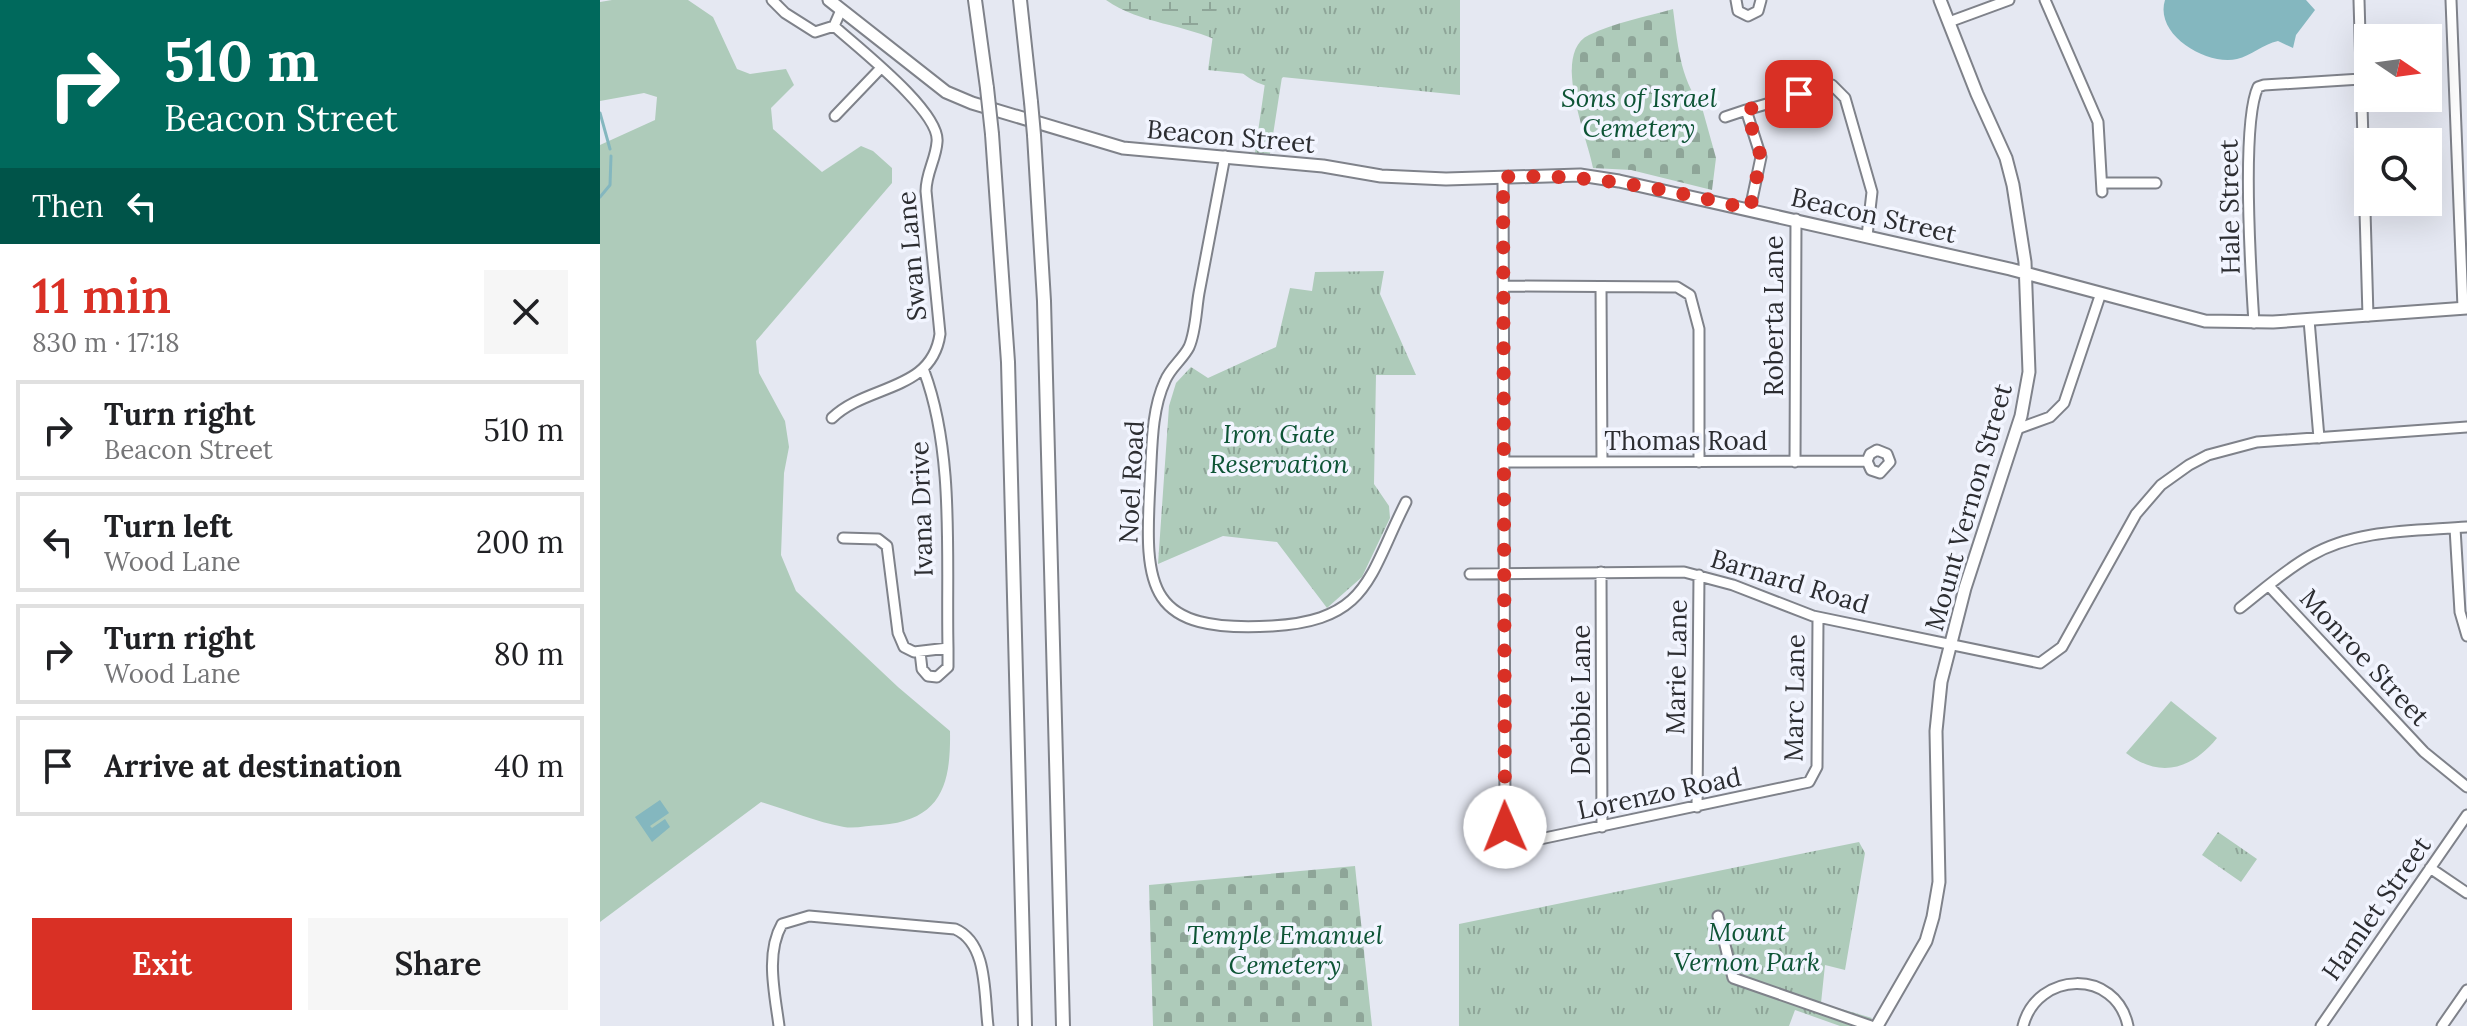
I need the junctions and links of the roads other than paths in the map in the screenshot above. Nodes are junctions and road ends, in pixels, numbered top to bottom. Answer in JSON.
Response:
{"nodes":[{"id":1,"x":772,"y":0,"type":"edge"},
{"id":2,"x":829,"y":0,"type":"edge"},
{"id":3,"x":975,"y":0,"type":"edge"},
{"id":4,"x":1020,"y":0,"type":"edge"},
{"id":5,"x":1736,"y":0,"type":"edge"},
{"id":6,"x":1761,"y":0,"type":"edge"},
{"id":7,"x":1940,"y":0,"type":"edge"},
{"id":8,"x":2009,"y":0,"type":"edge"},
{"id":9,"x":2045,"y":0,"type":"edge"},
{"id":10,"x":2359,"y":0,"type":"edge"},
{"id":11,"x":2451,"y":0,"type":"edge"},
{"id":12,"x":841,"y":10,"type":"junction"},
{"id":13,"x":1949,"y":22,"type":"junction"},
{"id":14,"x":2360,"y":24,"type":"edge"},
{"id":15,"x":834,"y":26,"type":"junction"},
{"id":16,"x":880,"y":69,"type":"junction"},
{"id":17,"x":2354,"y":79,"type":"edge"},
{"id":18,"x":1746,"y":110,"type":"junction"},
{"id":19,"x":2362,"y":112,"type":"edge"},
{"id":20,"x":835,"y":116,"type":"dead end"},
{"id":21,"x":1725,"y":117,"type":"dead end"},
{"id":22,"x":1225,"y":156,"type":"junction"},
{"id":23,"x":1503,"y":177,"type":"junction"},
{"id":24,"x":2156,"y":183,"type":"dead end"},
{"id":25,"x":1750,"y":209,"type":"junction"},
{"id":26,"x":1796,"y":219,"type":"junction"},
{"id":27,"x":1867,"y":236,"type":"junction"},
{"id":28,"x":2026,"y":273,"type":"junction"},
{"id":29,"x":1504,"y":286,"type":"junction"},
{"id":30,"x":1601,"y":287,"type":"junction"},
{"id":31,"x":2101,"y":293,"type":"junction"},
{"id":32,"x":2465,"y":308,"type":"edge"},
{"id":33,"x":2368,"y":316,"type":"junction"},
{"id":34,"x":2309,"y":320,"type":"junction"},
{"id":35,"x":2254,"y":323,"type":"junction"},
{"id":36,"x":924,"y":371,"type":"junction"},
{"id":37,"x":832,"y":418,"type":"dead end"},
{"id":38,"x":2467,"y":427,"type":"edge"},
{"id":39,"x":2017,"y":429,"type":"junction"},
{"id":40,"x":2319,"y":438,"type":"junction"},
{"id":41,"x":1867,"y":461,"type":"dead end"},
{"id":42,"x":1504,"y":462,"type":"junction"},
{"id":43,"x":1602,"y":462,"type":"junction"},
{"id":44,"x":1699,"y":462,"type":"junction"},
{"id":45,"x":1795,"y":462,"type":"junction"},
{"id":46,"x":1406,"y":502,"type":"dead end"},
{"id":47,"x":2467,"y":527,"type":"edge"},
{"id":48,"x":2455,"y":528,"type":"junction"},
{"id":49,"x":843,"y":538,"type":"dead end"},
{"id":50,"x":1601,"y":572,"type":"junction"},
{"id":51,"x":1504,"y":573,"type":"junction"},
{"id":52,"x":1470,"y":574,"type":"dead end"},
{"id":53,"x":1699,"y":575,"type":"junction"},
{"id":54,"x":2269,"y":586,"type":"junction"},
{"id":55,"x":2240,"y":608,"type":"dead end"},
{"id":56,"x":1818,"y":618,"type":"junction"},
{"id":57,"x":2467,"y":636,"type":"edge"},
{"id":58,"x":1951,"y":647,"type":"junction"},
{"id":59,"x":948,"y":648,"type":"junction"},
{"id":60,"x":920,"y":652,"type":"junction"},
{"id":61,"x":1813,"y":779,"type":"joint"},
{"id":62,"x":2467,"y":787,"type":"edge"},
{"id":63,"x":1697,"y":807,"type":"junction"},
{"id":64,"x":2467,"y":815,"type":"edge"},
{"id":65,"x":1602,"y":827,"type":"junction"},
{"id":66,"x":2430,"y":868,"type":"junction"},
{"id":67,"x":2467,"y":893,"type":"edge"},
{"id":68,"x":1718,"y":916,"type":"dead end"},
{"id":69,"x":2467,"y":990,"type":"edge"},
{"id":70,"x":779,"y":1026,"type":"edge"},
{"id":71,"x":988,"y":1026,"type":"edge"},
{"id":72,"x":1025,"y":1026,"type":"edge"},
{"id":73,"x":1063,"y":1026,"type":"edge"},
{"id":74,"x":1874,"y":1026,"type":"edge"},
{"id":75,"x":2023,"y":1026,"type":"edge"},
{"id":76,"x":2128,"y":1026,"type":"edge"},
{"id":77,"x":2321,"y":1026,"type":"edge"},
{"id":78,"x":2442,"y":1026,"type":"edge"}],
"edges":[{"from":1,"to":15,"type":"street"},
{"from":2,"to":12,"type":"main road","name":"Beacon Street"},
{"from":3,"to":72,"type":"highway","bridge":true},
{"from":4,"to":73,"type":"highway","bridge":true},
{"from":5,"to":6,"type":"street"},
{"from":7,"to":13,"type":"main road","name":"Mount Vernon Street"},
{"from":8,"to":13,"type":"street"},
{"from":9,"to":24,"type":"street"},
{"from":10,"to":14,"type":"street"},
{"from":11,"to":32,"type":"street"},
{"from":12,"to":15,"type":"street"},
{"from":12,"to":22,"type":"main road","name":"Beacon Street"},
{"from":13,"to":28,"type":"main road","name":"Mount Vernon Street"},
{"from":15,"to":16,"type":"street","name":"Swan Lane"},
{"from":16,"to":20,"type":"street"},
{"from":16,"to":36,"type":"street","name":"Swan Lane"},
{"from":17,"to":35,"type":"street","name":"Hale Street"},
{"from":18,"to":21,"type":"street"},
{"from":18,"to":25,"type":"street"},
{"from":18,"to":27,"type":"street"},
{"from":19,"to":33,"type":"street"},
{"from":22,"to":23,"type":"main road","name":"Beacon Street"},
{"from":22,"to":46,"type":"street","name":"Noel Road"},
{"from":23,"to":25,"type":"main road","name":"Beacon Street"},
{"from":23,"to":29,"type":"street"},
{"from":25,"to":26,"type":"main road","name":"Beacon Street"},
{"from":26,"to":27,"type":"main road","name":"Beacon Street"},
{"from":26,"to":45,"type":"street","name":"Roberta Lane"},
{"from":27,"to":28,"type":"main road","name":"Beacon Street"},
{"from":28,"to":31,"type":"main road","name":"Beacon Street"},
{"from":28,"to":39,"type":"main road","name":"Mount Vernon Street"},
{"from":29,"to":30,"type":"street"},
{"from":29,"to":42,"type":"street"},
{"from":30,"to":43,"type":"street"},
{"from":30,"to":44,"type":"street"},
{"from":31,"to":35,"type":"main road","name":"Beacon Street"},
{"from":31,"to":39,"type":"street"},
{"from":32,"to":33,"type":"main road","name":"Beacon Street"},
{"from":33,"to":34,"type":"main road","name":"Beacon Street"},
{"from":34,"to":35,"type":"main road","name":"Beacon Street"},
{"from":34,"to":40,"type":"street"},
{"from":36,"to":37,"type":"street"},
{"from":36,"to":59,"type":"street","name":"Ivana Drive"},
{"from":38,"to":40,"type":"street"},
{"from":39,"to":58,"type":"main road","name":"Mount Vernon Street"},
{"from":40,"to":58,"type":"street","name":"Barnard Road"},
{"from":41,"to":45,"type":"street","name":"Thomas Road"},
{"from":42,"to":43,"type":"street","name":"Thomas Road"},
{"from":42,"to":51,"type":"street"},
{"from":43,"to":44,"type":"street","name":"Thomas Road"},
{"from":44,"to":45,"type":"street","name":"Thomas Road"},
{"from":47,"to":48,"type":"street"},
{"from":48,"to":54,"type":"street"},
{"from":48,"to":57,"type":"street"},
{"from":49,"to":60,"type":"street","name":"Ivana Drive"},
{"from":50,"to":51,"type":"street","name":"Barnard Road"},
{"from":50,"to":53,"type":"street","name":"Barnard Road"},
{"from":50,"to":65,"type":"street","name":"Debbie Lane"},
{"from":51,"to":52,"type":"street","name":"Barnard Road"},
{"from":51,"to":65,"type":"street","name":"Lorenzo Road"},
{"from":53,"to":56,"type":"street","name":"Barnard Road"},
{"from":53,"to":63,"type":"street","name":"Marie Lane"},
{"from":54,"to":55,"type":"street"},
{"from":54,"to":62,"type":"street","name":"Monroe Street"},
{"from":56,"to":58,"type":"street","name":"Barnard Road"},
{"from":56,"to":61,"type":"street","name":"Marc Lane"},
{"from":58,"to":74,"type":"main road","name":"Mount Vernon Street"},
{"from":59,"to":60,"type":"street"},
{"from":59,"to":60,"type":"street","name":"Ivana Drive"},
{"from":61,"to":63,"type":"street","name":"Lorenzo Road"},
{"from":63,"to":65,"type":"street","name":"Lorenzo Road"},
{"from":64,"to":66,"type":"street","name":"Hamlet Street"},
{"from":66,"to":67,"type":"street"},
{"from":66,"to":77,"type":"street","name":"Hamlet Street"},
{"from":68,"to":74,"type":"street"},
{"from":69,"to":78,"type":"street"},
{"from":70,"to":71,"type":"street"},
{"from":75,"to":76,"type":"street"}]}
